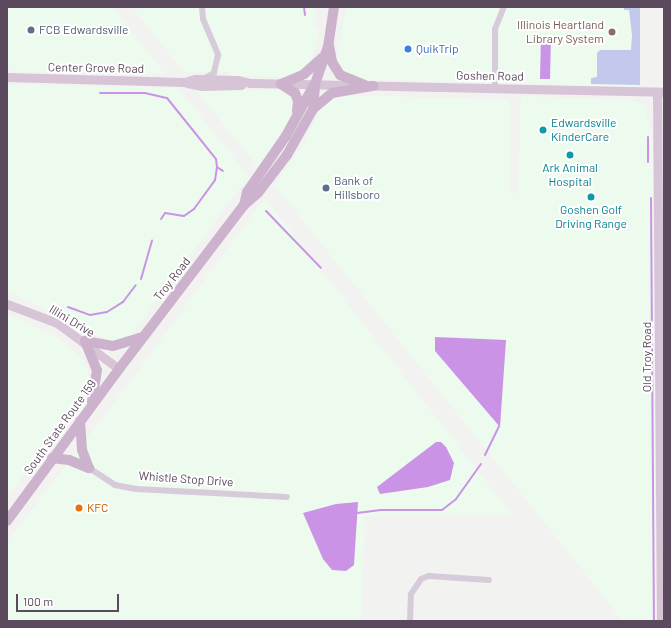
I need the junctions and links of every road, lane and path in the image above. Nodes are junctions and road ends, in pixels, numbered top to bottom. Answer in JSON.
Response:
{"nodes":[{"id":1,"x":202,"y":7,"type":"edge"},
{"id":2,"x":334,"y":7,"type":"edge"},
{"id":3,"x":504,"y":7,"type":"edge"},
{"id":4,"x":329,"y":42,"type":"junction"},
{"id":5,"x":326,"y":53,"type":"junction"},
{"id":6,"x":7,"y":77,"type":"edge"},
{"id":7,"x":195,"y":79,"type":"junction"},
{"id":8,"x":184,"y":82,"type":"junction"},
{"id":9,"x":250,"y":83,"type":"junction"},
{"id":10,"x":281,"y":84,"type":"junction"},
{"id":11,"x":315,"y":84,"type":"junction"},
{"id":12,"x":370,"y":86,"type":"junction"},
{"id":13,"x":495,"y":88,"type":"junction"},
{"id":14,"x":660,"y":92,"type":"edge"},
{"id":15,"x":313,"y":109,"type":"junction"},
{"id":16,"x":296,"y":117,"type":"junction"},
{"id":17,"x":244,"y":205,"type":"junction"},
{"id":18,"x":7,"y":304,"type":"edge"},
{"id":19,"x":144,"y":337,"type":"junction"},
{"id":20,"x":85,"y":341,"type":"junction"},
{"id":21,"x":119,"y":369,"type":"junction"},
{"id":22,"x":90,"y":408,"type":"junction"},
{"id":23,"x":80,"y":421,"type":"junction"},
{"id":24,"x":662,"y":446,"type":"edge"},
{"id":25,"x":52,"y":458,"type":"junction"},
{"id":26,"x":88,"y":468,"type":"junction"},
{"id":27,"x":287,"y":496,"type":"dead end"},
{"id":28,"x":7,"y":521,"type":"edge"},
{"id":29,"x":489,"y":580,"type":"dead end"},
{"id":30,"x":410,"y":621,"type":"edge"},
{"id":31,"x":661,"y":621,"type":"edge"}],
"edges":[{"from":1,"to":7,"type":"street"},
{"from":2,"to":4,"type":"main road","name":"Troy Road"},
{"from":3,"to":13,"type":"street"},
{"from":4,"to":5,"type":"main road","name":"Troy Road"},
{"from":4,"to":12,"type":"main road"},
{"from":5,"to":10,"type":"main road"},
{"from":5,"to":11,"type":"main road","name":"Troy Road"},
{"from":6,"to":8,"type":"street","name":"Center Grove Road"},
{"from":7,"to":8,"type":"street","name":"Center Grove Road"},
{"from":7,"to":9,"type":"street","name":"Center Grove Road"},
{"from":8,"to":9,"type":"street","name":"Center Grove Road"},
{"from":9,"to":10,"type":"street","name":"Center Grove Road"},
{"from":10,"to":11,"type":"street","name":"Center Grove Road"},
{"from":10,"to":16,"type":"main road"},
{"from":11,"to":12,"type":"street","name":"Goshen Road"},
{"from":11,"to":15,"type":"main road","name":"Troy Road"},
{"from":11,"to":16,"type":"main road","name":"Troy Road"},
{"from":12,"to":13,"type":"street","name":"Goshen Road"},
{"from":12,"to":15,"type":"main road"},
{"from":13,"to":14,"type":"street","name":"Goshen Road"},
{"from":14,"to":24,"type":"street","name":"Old Troy Road"},
{"from":15,"to":17,"type":"main road","name":"Troy Road"},
{"from":16,"to":17,"type":"main road","name":"Troy Road"},
{"from":17,"to":19,"type":"main road","name":"Troy Road"},
{"from":18,"to":20,"type":"street","name":"Illini Drive"},
{"from":19,"to":20,"type":"main road"},
{"from":19,"to":21,"type":"main road","name":"Troy Road"},
{"from":20,"to":21,"type":"street","name":"Illini Drive"},
{"from":20,"to":22,"type":"main road"},
{"from":21,"to":22,"type":"main road","name":"South State Route 159"},
{"from":22,"to":23,"type":"main road","name":"South State Route 159"},
{"from":23,"to":25,"type":"main road","name":"South State Route 159"},
{"from":23,"to":26,"type":"main road"},
{"from":24,"to":31,"type":"street","name":"Old Troy Road"},
{"from":25,"to":26,"type":"main road","name":"Whistle Stop Drive"},
{"from":25,"to":28,"type":"main road","name":"South State Route 159"},
{"from":26,"to":27,"type":"street","name":"Whistle Stop Drive"},
{"from":29,"to":30,"type":"street"}]}
